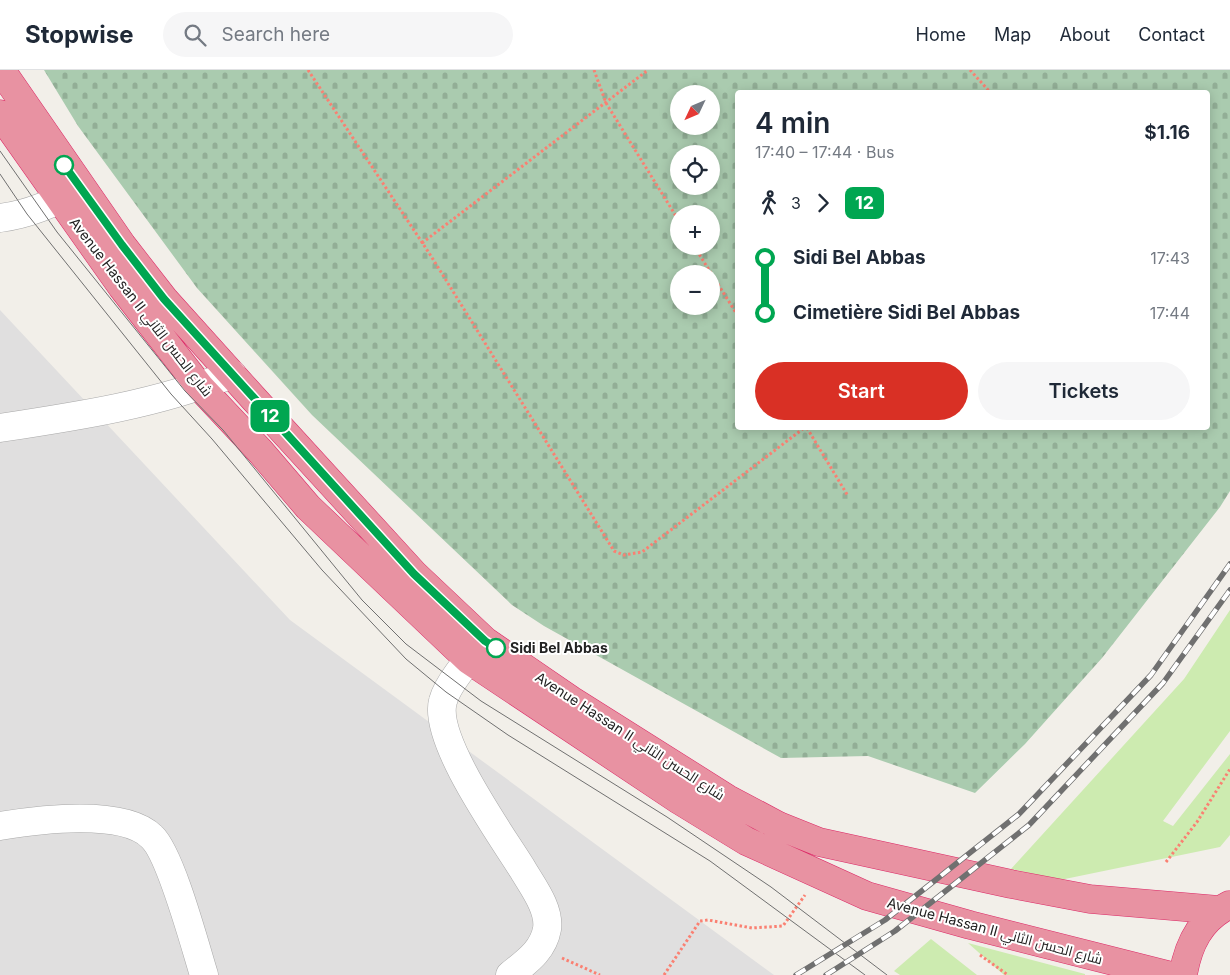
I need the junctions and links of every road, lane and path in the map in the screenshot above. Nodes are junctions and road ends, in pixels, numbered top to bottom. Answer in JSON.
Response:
{"nodes":[{"id":1,"x":0,"y":70,"type":"edge"},
{"id":2,"x":308,"y":70,"type":"edge"},
{"id":3,"x":594,"y":70,"type":"edge"},
{"id":4,"x":648,"y":70,"type":"edge"},
{"id":5,"x":970,"y":70,"type":"edge"},
{"id":6,"x":988,"y":90,"type":"edge"},
{"id":7,"x":606,"y":103,"type":"junction"},
{"id":8,"x":0,"y":114,"type":"edge"},
{"id":9,"x":70,"y":194,"type":"junction"},
{"id":10,"x":670,"y":206,"type":"edge"},
{"id":11,"x":0,"y":218,"type":"edge"},
{"id":12,"x":422,"y":243,"type":"junction"},
{"id":13,"x":700,"y":255,"type":"edge"},
{"id":14,"x":735,"y":311,"type":"edge"},
{"id":15,"x":232,"y":374,"type":"junction"},
{"id":16,"x":200,"y":387,"type":"junction"},
{"id":17,"x":0,"y":428,"type":"edge"},
{"id":18,"x":803,"y":430,"type":"edge"},
{"id":19,"x":807,"y":430,"type":"edge"},
{"id":20,"x":848,"y":496,"type":"dead end"},
{"id":21,"x":477,"y":650,"type":"junction"},
{"id":22,"x":1230,"y":769,"type":"edge"},
{"id":23,"x":0,"y":826,"type":"edge"},
{"id":24,"x":1166,"y":862,"type":"dead end"},
{"id":25,"x":807,"y":893,"type":"dead end"},
{"id":26,"x":1225,"y":907,"type":"edge"},
{"id":27,"x":540,"y":948,"type":"junction"},
{"id":28,"x":977,"y":953,"type":"dead end"},
{"id":29,"x":204,"y":975,"type":"edge"},
{"id":30,"x":510,"y":975,"type":"edge"},
{"id":31,"x":600,"y":975,"type":"edge"},
{"id":32,"x":664,"y":975,"type":"edge"},
{"id":33,"x":1008,"y":975,"type":"edge"},
{"id":34,"x":1168,"y":975,"type":"edge"},
{"id":35,"x":1183,"y":975,"type":"edge"}],
"edges":[{"from":1,"to":9,"type":"highway","name":"Avenue Hassan II شارع الحسن الثاني"},
{"from":2,"to":12,"type":"path"},
{"from":3,"to":7,"type":"path"},
{"from":4,"to":7,"type":"path"},
{"from":5,"to":6,"type":"path"},
{"from":7,"to":10,"type":"path"},
{"from":7,"to":12,"type":"path"},
{"from":8,"to":9,"type":"highway","name":"Avenue Hassan II شارع الحسن الثاني"},
{"from":9,"to":11,"type":"street"},
{"from":9,"to":15,"type":"highway","name":"Avenue Hassan II شارع الحسن الثاني"},
{"from":9,"to":16,"type":"highway","name":"Avenue Hassan II شارع الحسن الثاني"},
{"from":12,"to":18,"type":"path"},
{"from":13,"to":14,"type":"path"},
{"from":15,"to":16,"type":"street"},
{"from":15,"to":21,"type":"highway","name":"Avenue Hassan II شارع الحسن الثاني"},
{"from":16,"to":17,"type":"street"},
{"from":16,"to":21,"type":"highway","name":"Avenue Hassan II شارع الحسن الثاني"},
{"from":19,"to":20,"type":"path"},
{"from":21,"to":26,"type":"highway","name":"Avenue Hassan II شارع الحسن الثاني"},
{"from":21,"to":27,"type":"street"},
{"from":21,"to":34,"type":"highway","name":"Avenue Hassan II شارع الحسن الثاني"},
{"from":22,"to":24,"type":"path"},
{"from":23,"to":29,"type":"street"},
{"from":25,"to":32,"type":"path"},
{"from":26,"to":35,"type":"highway"},
{"from":27,"to":30,"type":"street"},
{"from":27,"to":31,"type":"path"},
{"from":28,"to":33,"type":"path"}]}
